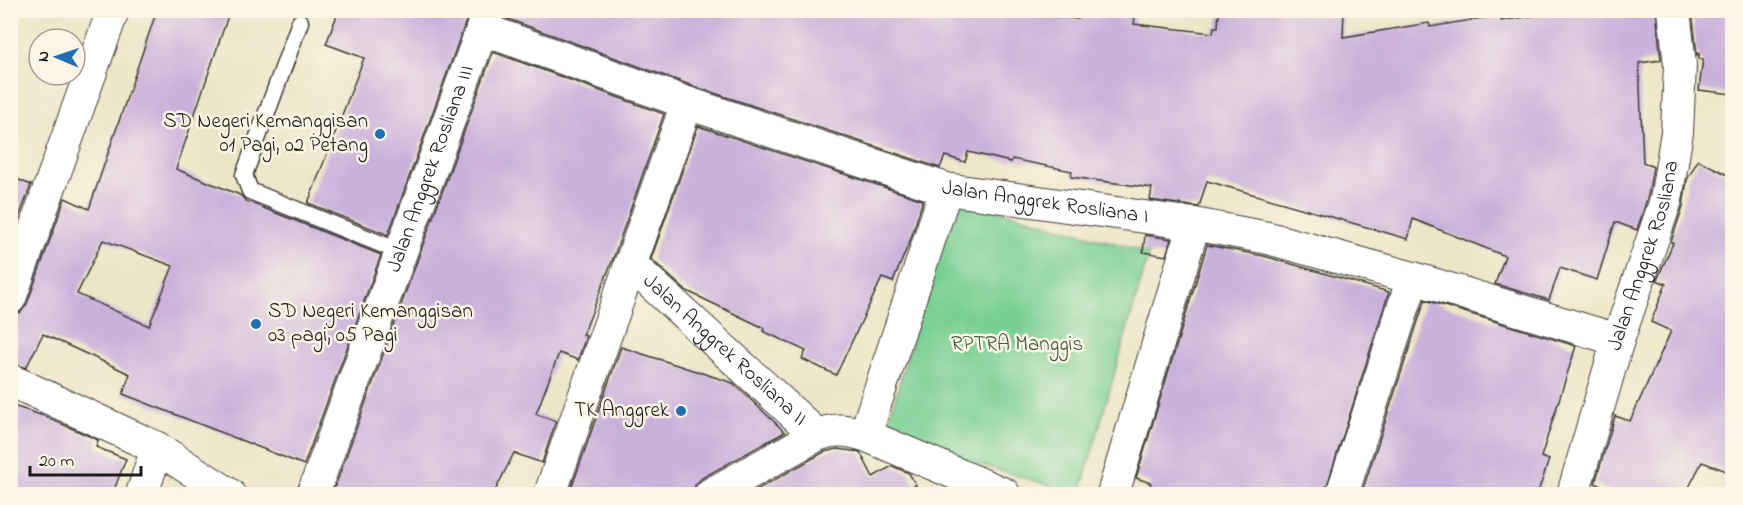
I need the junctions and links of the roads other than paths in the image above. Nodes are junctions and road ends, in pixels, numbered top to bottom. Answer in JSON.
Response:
{"nodes":[{"id":1,"x":113,"y":10,"type":"edge"},
{"id":2,"x":1674,"y":10,"type":"edge"},
{"id":3,"x":486,"y":20,"type":"edge"},
{"id":4,"x":300,"y":22,"type":"dead end"},
{"id":5,"x":687,"y":103,"type":"junction"},
{"id":6,"x":946,"y":189,"type":"junction"},
{"id":7,"x":1194,"y":224,"type":"junction"},
{"id":8,"x":401,"y":252,"type":"junction"},
{"id":9,"x":630,"y":264,"type":"junction"},
{"id":10,"x":1413,"y":278,"type":"junction"},
{"id":11,"x":10,"y":298,"type":"edge"},
{"id":12,"x":1618,"y":340,"type":"junction"},
{"id":13,"x":10,"y":380,"type":"edge"},
{"id":14,"x":817,"y":435,"type":"junction"},
{"id":15,"x":865,"y":435,"type":"junction"},
{"id":16,"x":157,"y":448,"type":"junction"},
{"id":17,"x":142,"y":495,"type":"edge"},
{"id":18,"x":229,"y":495,"type":"edge"},
{"id":19,"x":313,"y":495,"type":"edge"},
{"id":20,"x":550,"y":495,"type":"edge"},
{"id":21,"x":711,"y":495,"type":"edge"},
{"id":22,"x":1004,"y":495,"type":"edge"},
{"id":23,"x":1113,"y":495,"type":"edge"},
{"id":24,"x":1342,"y":495,"type":"edge"},
{"id":25,"x":1573,"y":495,"type":"edge"}],
"edges":[{"from":1,"to":11,"type":"street"},
{"from":2,"to":12,"type":"street","name":"Jalan Anggrek Rosliana"},
{"from":3,"to":5,"type":"street","name":"Jalan Anggrek Rosliana I"},
{"from":3,"to":8,"type":"street","name":"Jalan Anggrek Rosliana III"},
{"from":4,"to":8,"type":"lane"},
{"from":5,"to":6,"type":"street","name":"Jalan Anggrek Rosliana I"},
{"from":5,"to":9,"type":"street","name":"Jalan Anggrek Rosliana II"},
{"from":6,"to":7,"type":"street","name":"Jalan Anggrek Rosliana I"},
{"from":6,"to":15,"type":"street"},
{"from":7,"to":10,"type":"street","name":"Jalan Anggrek Rosliana I"},
{"from":7,"to":23,"type":"street"},
{"from":8,"to":19,"type":"street","name":"Jalan Anggrek Rosliana III"},
{"from":9,"to":14,"type":"street","name":"Jalan Anggrek Rosliana II"},
{"from":9,"to":20,"type":"street","name":"Jalan Anggrek Rosliana II"},
{"from":10,"to":12,"type":"street","name":"Jalan Anggrek Rosliana I"},
{"from":10,"to":24,"type":"street"},
{"from":12,"to":25,"type":"street","name":"Jalan Anggrek Rosliana"},
{"from":13,"to":16,"type":"street"},
{"from":14,"to":15,"type":"street","name":"Jalan Anggrek Rosliana II"},
{"from":14,"to":21,"type":"street","name":"Jalan Anggrek Rosliana II"},
{"from":15,"to":22,"type":"street","name":"Jalan Anggrek Rosliana II"},
{"from":16,"to":17,"type":"street"},
{"from":16,"to":18,"type":"street"}]}
